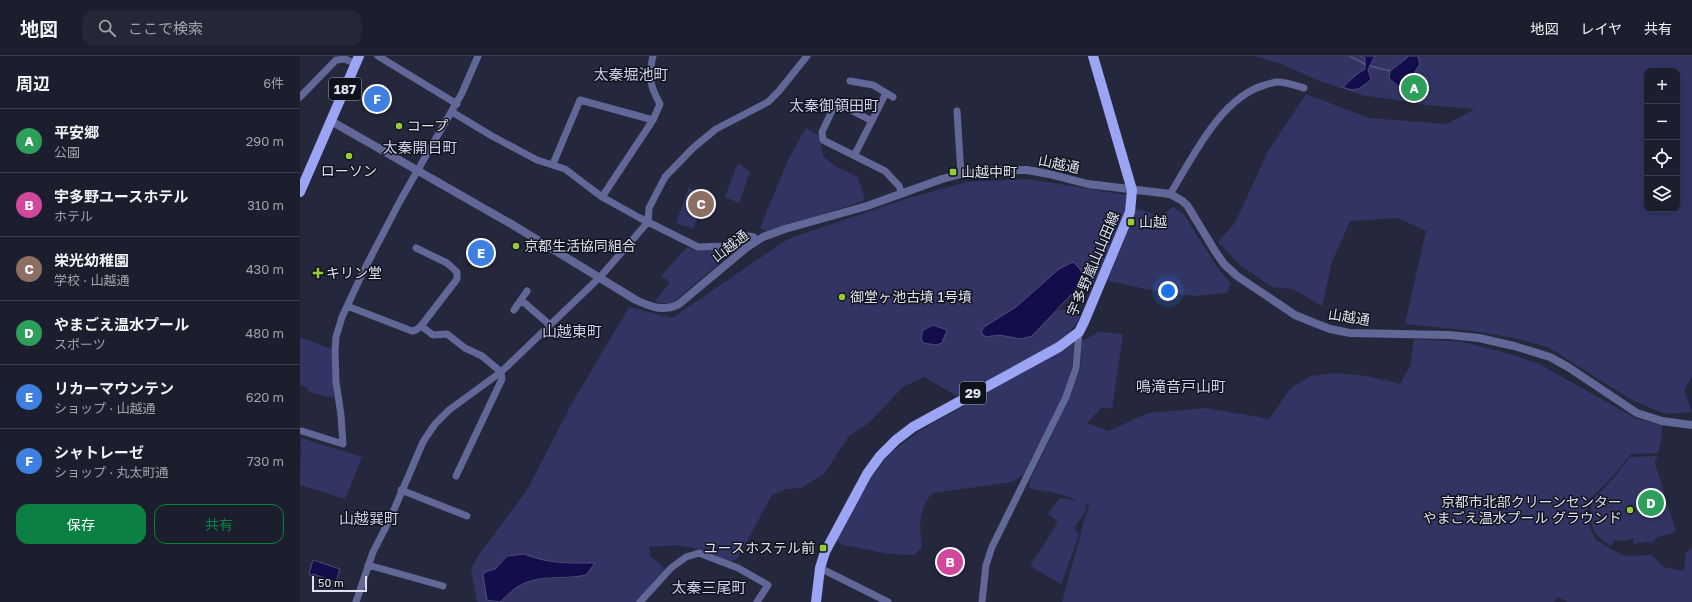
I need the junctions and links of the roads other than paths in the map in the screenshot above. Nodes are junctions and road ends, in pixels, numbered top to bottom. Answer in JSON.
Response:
{"nodes":[{"id":1,"x":378,"y":56,"type":"edge"},
{"id":2,"x":478,"y":56,"type":"edge"},
{"id":3,"x":653,"y":56,"type":"edge"},
{"id":4,"x":807,"y":56,"type":"edge"},
{"id":5,"x":1093,"y":56,"type":"edge"},
{"id":6,"x":358,"y":60,"type":"edge"},
{"id":7,"x":850,"y":81,"type":"dead end"},
{"id":8,"x":1304,"y":88,"type":"dead end"},
{"id":9,"x":886,"y":93,"type":"junction"},
{"id":10,"x":300,"y":97,"type":"edge"},
{"id":11,"x":893,"y":97,"type":"dead end"},
{"id":12,"x":457,"y":104,"type":"junction"},
{"id":13,"x":957,"y":111,"type":"dead end"},
{"id":14,"x":452,"y":112,"type":"junction"},
{"id":15,"x":653,"y":120,"type":"junction"},
{"id":16,"x":331,"y":121,"type":"junction"},
{"id":17,"x":872,"y":121,"type":"junction"},
{"id":18,"x":854,"y":156,"type":"junction"},
{"id":19,"x":553,"y":164,"type":"junction"},
{"id":20,"x":418,"y":170,"type":"junction"},
{"id":21,"x":961,"y":174,"type":"junction"},
{"id":22,"x":1132,"y":190,"type":"junction"},
{"id":23,"x":300,"y":192,"type":"edge"},
{"id":24,"x":902,"y":194,"type":"junction"},
{"id":25,"x":1170,"y":194,"type":"junction"},
{"id":26,"x":602,"y":197,"type":"junction"},
{"id":27,"x":648,"y":222,"type":"junction"},
{"id":28,"x":756,"y":241,"type":"junction"},
{"id":29,"x":416,"y":248,"type":"dead end"},
{"id":30,"x":600,"y":277,"type":"junction"},
{"id":31,"x":527,"y":291,"type":"dead end"},
{"id":32,"x":521,"y":300,"type":"junction"},
{"id":33,"x":347,"y":306,"type":"junction"},
{"id":34,"x":514,"y":310,"type":"dead end"},
{"id":35,"x":550,"y":325,"type":"junction"},
{"id":36,"x":421,"y":326,"type":"junction"},
{"id":37,"x":1079,"y":332,"type":"junction"},
{"id":38,"x":501,"y":372,"type":"junction"},
{"id":39,"x":1692,"y":426,"type":"edge"},
{"id":40,"x":302,"y":431,"type":"dead end"},
{"id":41,"x":456,"y":476,"type":"dead end"},
{"id":42,"x":401,"y":490,"type":"junction"},
{"id":43,"x":467,"y":516,"type":"dead end"},
{"id":44,"x":368,"y":564,"type":"junction"},
{"id":45,"x":820,"y":568,"type":"junction"},
{"id":46,"x":443,"y":586,"type":"dead end"},
{"id":47,"x":356,"y":602,"type":"edge"},
{"id":48,"x":640,"y":602,"type":"edge"},
{"id":49,"x":757,"y":602,"type":"edge"},
{"id":50,"x":816,"y":602,"type":"edge"},
{"id":51,"x":888,"y":602,"type":"edge"},
{"id":52,"x":982,"y":602,"type":"edge"}],
"edges":[{"from":1,"to":12,"type":"street"},
{"from":2,"to":12,"type":"street"},
{"from":3,"to":15,"type":"street"},
{"from":4,"to":27,"type":"street"},
{"from":5,"to":22,"type":"main road","name":"宇多野嵐山山田線"},
{"from":6,"to":10,"type":"street"},
{"from":6,"to":16,"type":"main road","number":"187"},
{"from":7,"to":9,"type":"street"},
{"from":8,"to":25,"type":"street"},
{"from":9,"to":11,"type":"street"},
{"from":9,"to":17,"type":"street"},
{"from":12,"to":14,"type":"street"},
{"from":13,"to":21,"type":"street"},
{"from":14,"to":19,"type":"street"},
{"from":14,"to":20,"type":"street"},
{"from":15,"to":19,"type":"street"},
{"from":15,"to":26,"type":"street"},
{"from":16,"to":20,"type":"street","name":"山越通"},
{"from":16,"to":23,"type":"main road","number":"187"},
{"from":17,"to":18,"type":"street"},
{"from":17,"to":18,"type":"street"},
{"from":18,"to":24,"type":"street"},
{"from":19,"to":26,"type":"street"},
{"from":20,"to":30,"type":"street","name":"山越通"},
{"from":20,"to":33,"type":"street"},
{"from":21,"to":22,"type":"street","name":"山越通"},
{"from":21,"to":24,"type":"street","name":"山越通"},
{"from":22,"to":25,"type":"street","name":"山越通"},
{"from":22,"to":37,"type":"main road","name":"宇多野嵐山山田線"},
{"from":24,"to":28,"type":"street","name":"山越通"},
{"from":25,"to":39,"type":"street","name":"山越通"},
{"from":26,"to":27,"type":"street"},
{"from":27,"to":28,"type":"street"},
{"from":27,"to":30,"type":"street"},
{"from":28,"to":30,"type":"street","name":"山越通"},
{"from":29,"to":36,"type":"street"},
{"from":30,"to":35,"type":"street"},
{"from":31,"to":32,"type":"street"},
{"from":32,"to":34,"type":"street"},
{"from":32,"to":35,"type":"street"},
{"from":33,"to":36,"type":"street"},
{"from":33,"to":40,"type":"street"},
{"from":35,"to":38,"type":"street"},
{"from":36,"to":38,"type":"street"},
{"from":37,"to":45,"type":"main road","name":"宇多野嵐山山田線","number":"29"},
{"from":37,"to":52,"type":"street"},
{"from":38,"to":41,"type":"street"},
{"from":38,"to":42,"type":"street"},
{"from":42,"to":43,"type":"street"},
{"from":42,"to":44,"type":"street"},
{"from":44,"to":46,"type":"street"},
{"from":44,"to":47,"type":"street"},
{"from":45,"to":50,"type":"main road","name":"宇多野嵐山山田線","number":"29"},
{"from":45,"to":51,"type":"street"},
{"from":48,"to":49,"type":"street"}]}
